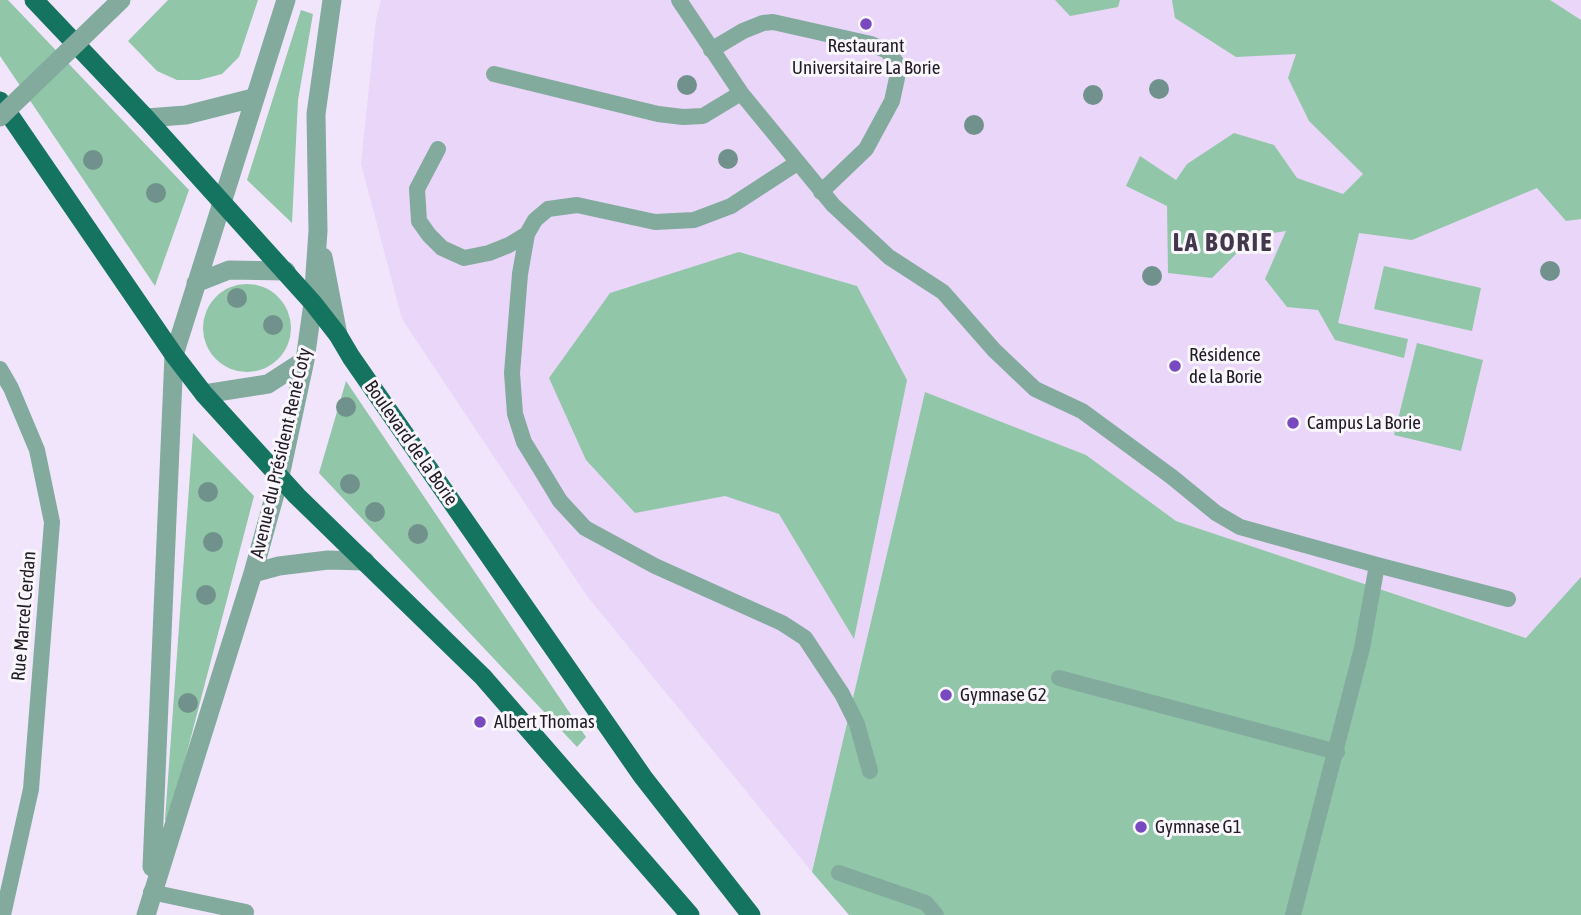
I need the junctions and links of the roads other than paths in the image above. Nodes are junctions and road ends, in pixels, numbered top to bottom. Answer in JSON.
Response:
{"nodes":[{"id":1,"x":34,"y":0,"type":"edge"},
{"id":2,"x":47,"y":0,"type":"edge"},
{"id":3,"x":121,"y":0,"type":"edge"},
{"id":4,"x":286,"y":0,"type":"edge"},
{"id":5,"x":332,"y":0,"type":"edge"},
{"id":6,"x":679,"y":0,"type":"edge"},
{"id":7,"x":711,"y":50,"type":"junction"},
{"id":8,"x":94,"y":65,"type":"junction"},
{"id":9,"x":494,"y":74,"type":"dead end"},
{"id":10,"x":741,"y":93,"type":"junction"},
{"id":11,"x":253,"y":98,"type":"junction"},
{"id":12,"x":0,"y":100,"type":"edge"},
{"id":13,"x":0,"y":117,"type":"edge"},
{"id":14,"x":146,"y":118,"type":"junction"},
{"id":15,"x":438,"y":149,"type":"dead end"},
{"id":16,"x":797,"y":163,"type":"junction"},
{"id":17,"x":821,"y":192,"type":"junction"},
{"id":18,"x":221,"y":202,"type":"junction"},
{"id":19,"x":318,"y":231,"type":"junction"},
{"id":20,"x":527,"y":234,"type":"junction"},
{"id":21,"x":286,"y":271,"type":"junction"},
{"id":22,"x":196,"y":284,"type":"junction"},
{"id":23,"x":313,"y":303,"type":"junction"},
{"id":24,"x":338,"y":335,"type":"junction"},
{"id":25,"x":174,"y":355,"type":"junction"},
{"id":26,"x":305,"y":360,"type":"junction"},
{"id":27,"x":0,"y":369,"type":"edge"},
{"id":28,"x":204,"y":394,"type":"junction"},
{"id":29,"x":280,"y":476,"type":"junction"},
{"id":30,"x":365,"y":561,"type":"junction"},
{"id":31,"x":1377,"y":565,"type":"junction"},
{"id":32,"x":253,"y":573,"type":"junction"},
{"id":33,"x":1508,"y":599,"type":"dead end"},
{"id":34,"x":1059,"y":678,"type":"dead end"},
{"id":35,"x":1337,"y":752,"type":"junction"},
{"id":36,"x":870,"y":771,"type":"dead end"},
{"id":37,"x":839,"y":873,"type":"dead end"},
{"id":38,"x":151,"y":892,"type":"junction"},
{"id":39,"x":246,"y":912,"type":"dead end"},
{"id":40,"x":4,"y":915,"type":"edge"},
{"id":41,"x":146,"y":915,"type":"edge"},
{"id":42,"x":690,"y":915,"type":"edge"},
{"id":43,"x":751,"y":915,"type":"edge"},
{"id":44,"x":936,"y":915,"type":"edge"},
{"id":45,"x":1293,"y":915,"type":"edge"}],
"edges":[{"from":1,"to":8,"type":"main road","name":"Boulevard de la Borie"},
{"from":2,"to":8,"type":"main road"},
{"from":3,"to":13,"type":"street","bridge":true},
{"from":4,"to":11,"type":"street","name":"Avenue du Président René Coty"},
{"from":5,"to":19,"type":"street","name":"Avenue du Président René Coty"},
{"from":6,"to":7,"type":"lane"},
{"from":7,"to":10,"type":"lane"},
{"from":7,"to":17,"type":"lane"},
{"from":8,"to":14,"type":"main road","name":"Boulevard de la Borie"},
{"from":9,"to":10,"type":"lane"},
{"from":10,"to":16,"type":"lane"},
{"from":11,"to":14,"type":"street"},
{"from":11,"to":18,"type":"street","name":"Avenue du Président René Coty"},
{"from":12,"to":25,"type":"main road"},
{"from":14,"to":18,"type":"main road","name":"Boulevard de la Borie"},
{"from":15,"to":20,"type":"lane"},
{"from":16,"to":17,"type":"lane"},
{"from":16,"to":20,"type":"lane"},
{"from":17,"to":31,"type":"lane"},
{"from":18,"to":21,"type":"main road","name":"Boulevard de la Borie"},
{"from":18,"to":22,"type":"street","name":"Avenue du Président René Coty"},
{"from":19,"to":23,"type":"street","name":"Avenue du Président René Coty"},
{"from":19,"to":24,"type":"street"},
{"from":20,"to":36,"type":"lane"},
{"from":21,"to":22,"type":"street"},
{"from":21,"to":23,"type":"main road","name":"Boulevard de la Borie"},
{"from":22,"to":25,"type":"street","name":"Avenue du Président René Coty"},
{"from":23,"to":24,"type":"main road","name":"Boulevard de la Borie"},
{"from":23,"to":26,"type":"street","name":"Avenue du Président René Coty"},
{"from":24,"to":43,"type":"main road","name":"Boulevard de la Borie"},
{"from":25,"to":28,"type":"main road"},
{"from":25,"to":38,"type":"street","name":"Avenue du Président René Coty"},
{"from":26,"to":28,"type":"street"},
{"from":26,"to":29,"type":"street","name":"Avenue du Président René Coty"},
{"from":27,"to":40,"type":"lane","name":"Rue Marcel Cerdan"},
{"from":28,"to":29,"type":"main road"},
{"from":29,"to":30,"type":"main road"},
{"from":29,"to":32,"type":"street","name":"Avenue du Président René Coty"},
{"from":30,"to":32,"type":"street"},
{"from":30,"to":42,"type":"main road"},
{"from":31,"to":33,"type":"lane"},
{"from":31,"to":35,"type":"lane"},
{"from":32,"to":38,"type":"street","name":"Avenue du Président René Coty"},
{"from":34,"to":35,"type":"lane"},
{"from":35,"to":45,"type":"lane"},
{"from":37,"to":44,"type":"lane"},
{"from":38,"to":39,"type":"lane"},
{"from":38,"to":41,"type":"street","name":"Avenue du Président René Coty"}]}
